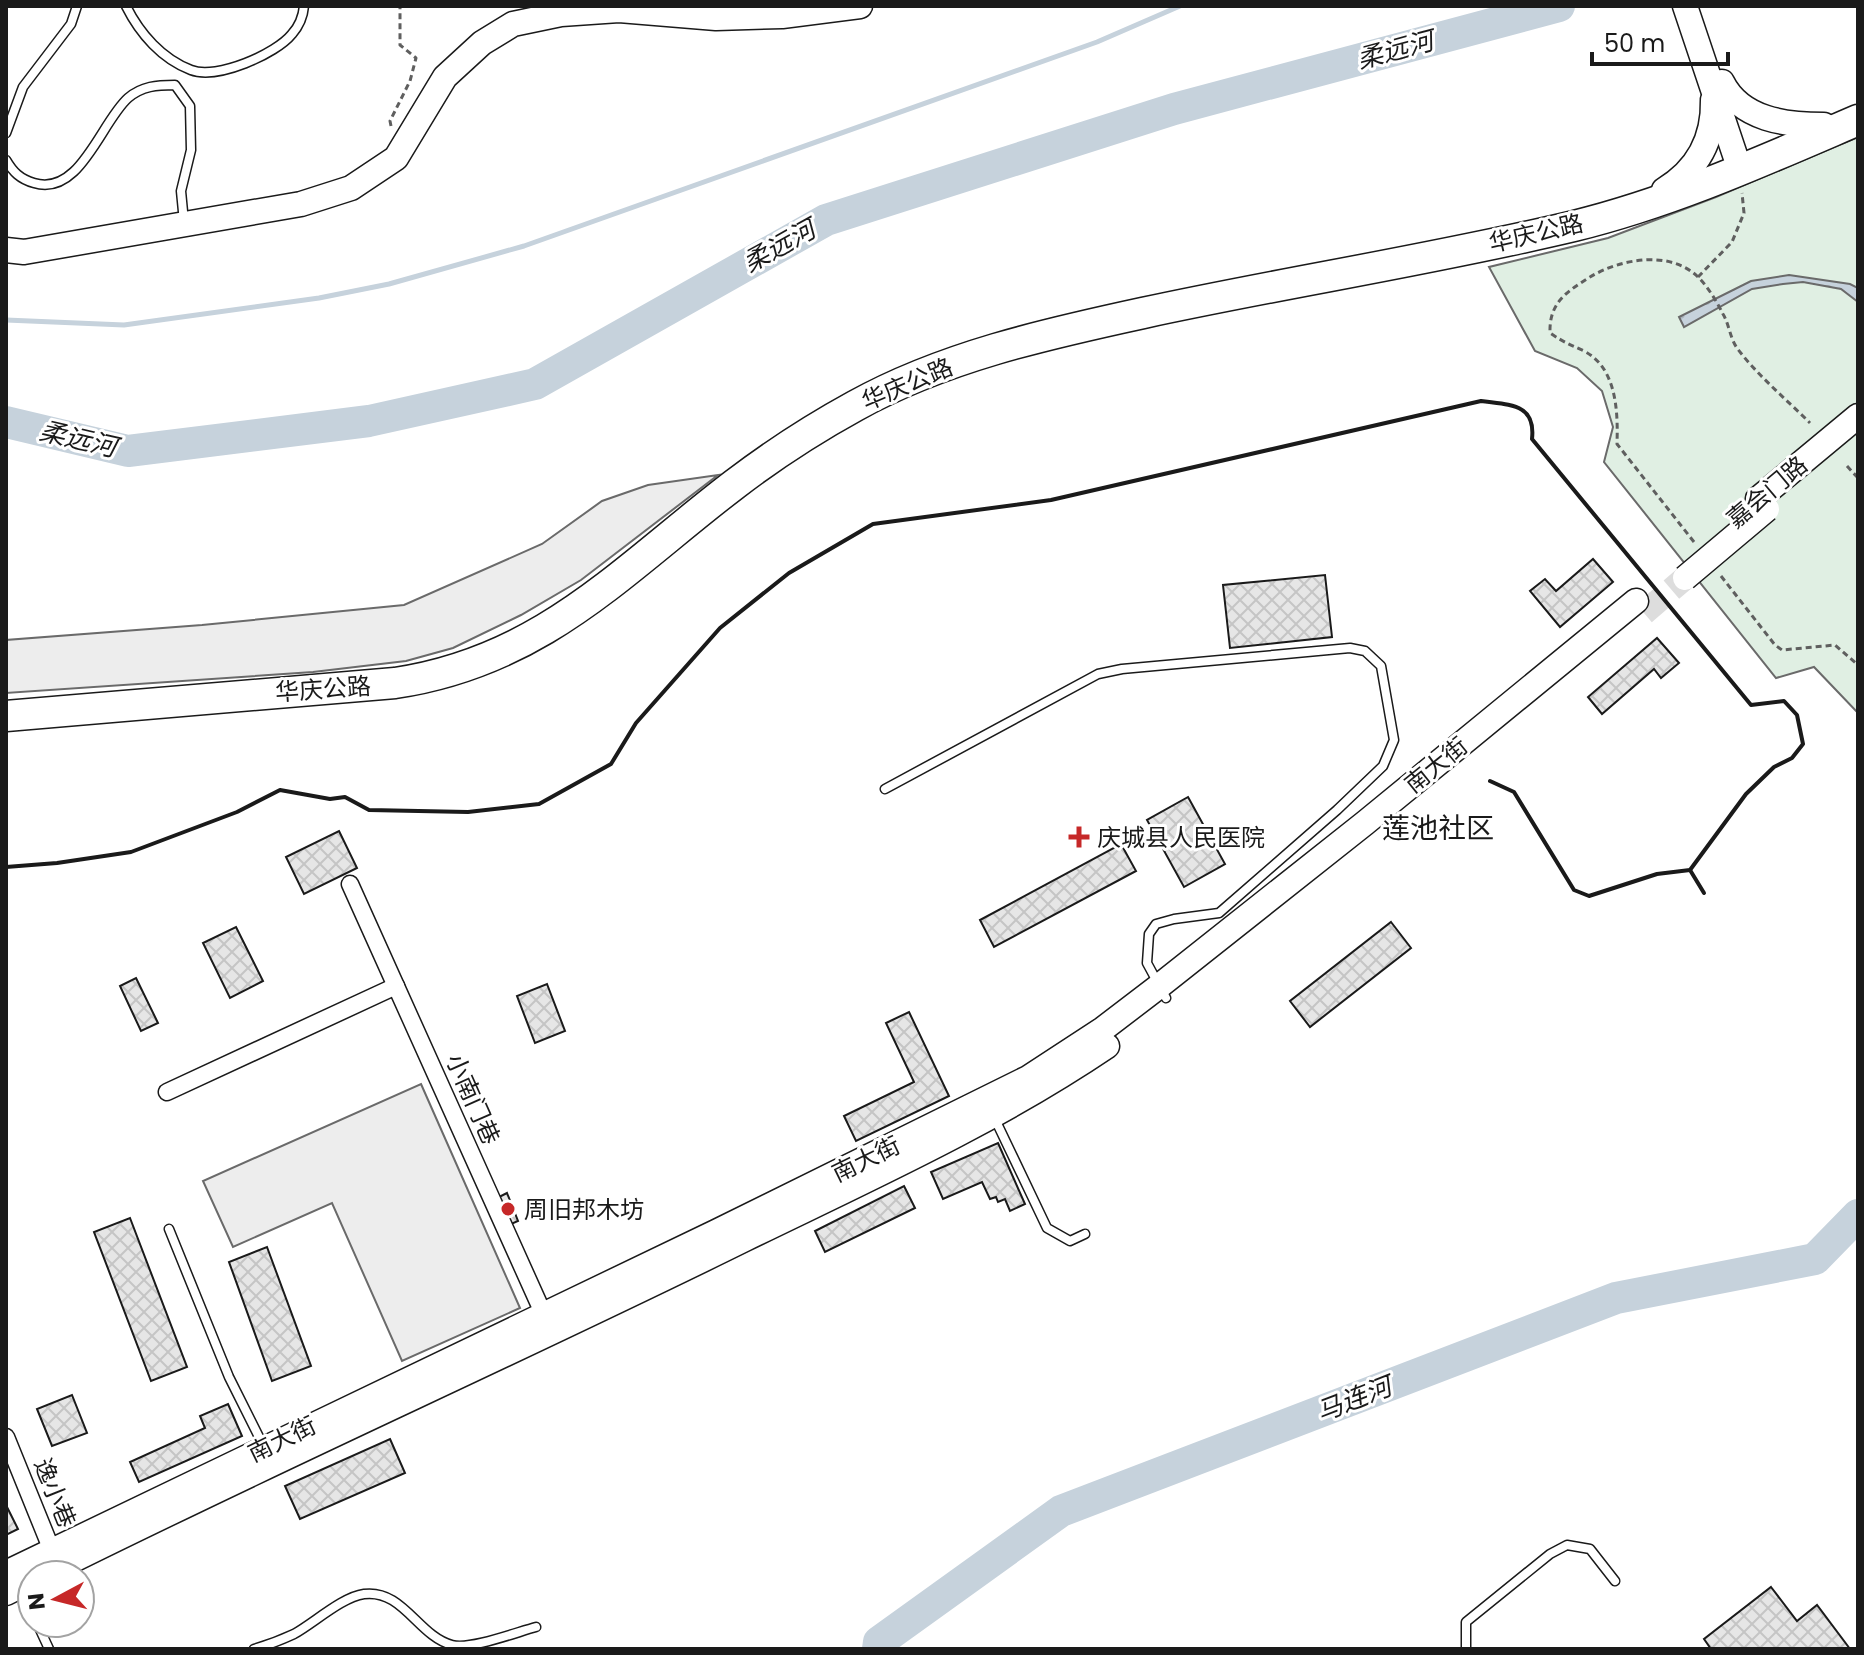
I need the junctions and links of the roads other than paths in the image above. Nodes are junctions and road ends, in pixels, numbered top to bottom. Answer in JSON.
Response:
{"nodes":[{"id":1,"x":77,"y":6,"type":"edge"},
{"id":2,"x":126,"y":6,"type":"edge"},
{"id":3,"x":304,"y":6,"type":"edge"},
{"id":4,"x":860,"y":6,"type":"edge"},
{"id":5,"x":1685,"y":6,"type":"edge"},
{"id":6,"x":1696,"y":6,"type":"edge"},
{"id":7,"x":1717,"y":84,"type":"junction"},
{"id":8,"x":1858,"y":110,"type":"edge"},
{"id":9,"x":1858,"y":120,"type":"edge"},
{"id":10,"x":1824,"y":125,"type":"junction"},
{"id":11,"x":6,"y":133,"type":"edge"},
{"id":12,"x":6,"y":160,"type":"edge"},
{"id":13,"x":1743,"y":163,"type":"junction"},
{"id":14,"x":1664,"y":190,"type":"junction"},
{"id":15,"x":184,"y":224,"type":"junction"},
{"id":16,"x":6,"y":250,"type":"edge"},
{"id":17,"x":1858,"y":416,"type":"edge"},
{"id":18,"x":1858,"y":433,"type":"edge"},
{"id":19,"x":1762,"y":504,"type":"junction"},
{"id":20,"x":1680,"y":573,"type":"tunnel mouth"},
{"id":21,"x":1640,"y":607,"type":"tunnel mouth"},
{"id":22,"x":6,"y":706,"type":"edge"},
{"id":23,"x":6,"y":716,"type":"edge"},
{"id":24,"x":885,"y":789,"type":"dead end"},
{"id":25,"x":350,"y":884,"type":"dead end"},
{"id":26,"x":396,"y":986,"type":"junction"},
{"id":27,"x":1162,"y":993,"type":"junction"},
{"id":28,"x":167,"y":1092,"type":"dead end"},
{"id":29,"x":993,"y":1116,"type":"junction"},
{"id":30,"x":169,"y":1229,"type":"dead end"},
{"id":31,"x":1085,"y":1234,"type":"dead end"},
{"id":32,"x":548,"y":1324,"type":"junction"},
{"id":33,"x":6,"y":1437,"type":"edge"},
{"id":34,"x":269,"y":1455,"type":"junction"},
{"id":35,"x":28,"y":1559,"type":"edge"},
{"id":36,"x":63,"y":1559,"type":"edge"},
{"id":37,"x":1615,"y":1581,"type":"dead end"},
{"id":38,"x":536,"y":1627,"type":"dead end"},
{"id":39,"x":254,"y":1649,"type":"edge"},
{"id":40,"x":1466,"y":1649,"type":"edge"}],
"edges":[{"from":1,"to":11,"type":"lane"},
{"from":2,"to":3,"type":"lane"},
{"from":4,"to":15,"type":"main road"},
{"from":5,"to":7,"type":"main road"},
{"from":6,"to":7,"type":"main road"},
{"from":7,"to":10,"type":"main road"},
{"from":7,"to":13,"type":"main road"},
{"from":7,"to":14,"type":"main road"},
{"from":8,"to":10,"type":"highway","name":"华庆公路"},
{"from":9,"to":13,"type":"highway","name":"华庆公路"},
{"from":10,"to":13,"type":"highway","name":"华庆公路"},
{"from":12,"to":15,"type":"lane"},
{"from":13,"to":14,"type":"highway","name":"华庆公路"},
{"from":13,"to":23,"type":"highway","name":"华庆公路"},
{"from":14,"to":22,"type":"highway","name":"华庆公路"},
{"from":15,"to":16,"type":"main road"},
{"from":17,"to":19,"type":"main road","name":"嘉会门路"},
{"from":18,"to":19,"type":"main road","name":"嘉会门路"},
{"from":19,"to":20,"type":"main road","name":"嘉会门路"},
{"from":21,"to":27,"type":"main road","name":"南大街"},
{"from":24,"to":27,"type":"lane"},
{"from":25,"to":26,"type":"street","name":"小南门巷"},
{"from":26,"to":28,"type":"street"},
{"from":26,"to":32,"type":"street","name":"小南门巷"},
{"from":27,"to":29,"type":"main road","name":"南大街"},
{"from":27,"to":32,"type":"main road","name":"南大街"},
{"from":29,"to":31,"type":"lane"},
{"from":29,"to":32,"type":"main road","name":"南大街"},
{"from":30,"to":34,"type":"lane"},
{"from":32,"to":34,"type":"main road","name":"南大街"},
{"from":33,"to":35,"type":"street","name":"逸小巷"},
{"from":34,"to":36,"type":"main road","name":"南大街"},
{"from":37,"to":40,"type":"lane"},
{"from":38,"to":39,"type":"lane"}]}
